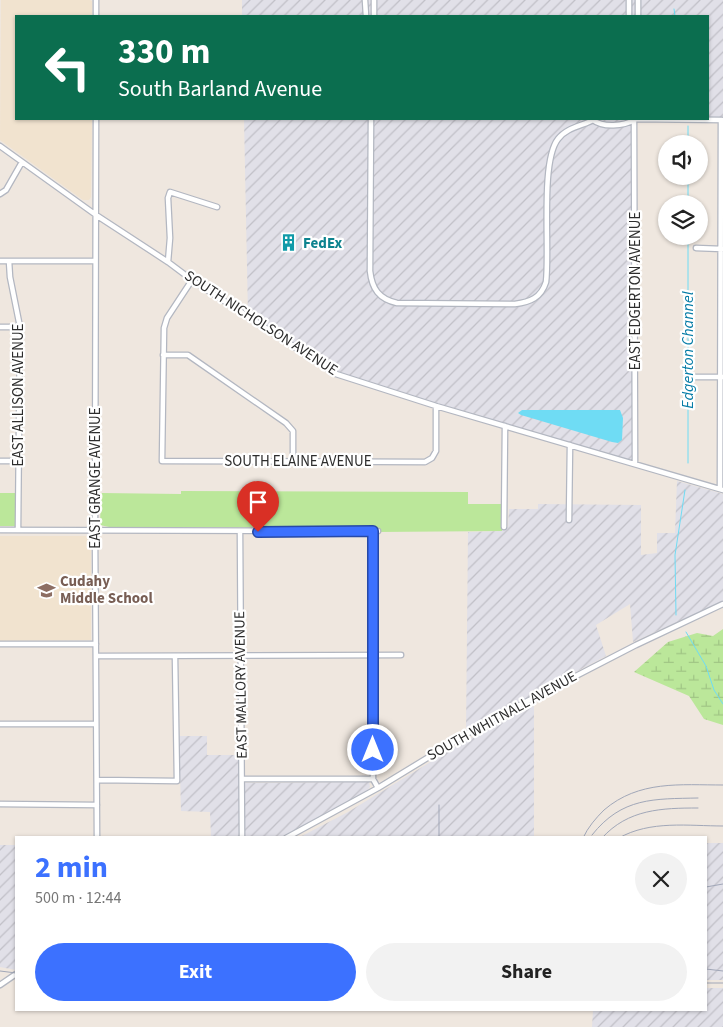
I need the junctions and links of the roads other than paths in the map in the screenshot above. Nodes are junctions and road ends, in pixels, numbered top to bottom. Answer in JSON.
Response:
{"nodes":[{"id":1,"x":96,"y":0,"type":"edge"},
{"id":2,"x":366,"y":0,"type":"edge"},
{"id":3,"x":374,"y":0,"type":"edge"},
{"id":4,"x":630,"y":0,"type":"edge"},
{"id":5,"x":638,"y":0,"type":"edge"},
{"id":6,"x":96,"y":15,"type":"edge"},
{"id":7,"x":366,"y":15,"type":"edge"},
{"id":8,"x":374,"y":15,"type":"edge"},
{"id":9,"x":629,"y":15,"type":"edge"},
{"id":10,"x":638,"y":15,"type":"edge"},
{"id":11,"x":96,"y":120,"type":"edge"},
{"id":12,"x":371,"y":120,"type":"edge"},
{"id":13,"x":594,"y":120,"type":"edge"},
{"id":14,"x":632,"y":120,"type":"edge"},
{"id":15,"x":634,"y":120,"type":"edge"},
{"id":16,"x":709,"y":120,"type":"edge"},
{"id":17,"x":722,"y":120,"type":"edge"},
{"id":18,"x":0,"y":146,"type":"edge"},
{"id":19,"x":22,"y":162,"type":"junction"},
{"id":20,"x":0,"y":194,"type":"edge"},
{"id":21,"x":217,"y":207,"type":"dead end"},
{"id":22,"x":96,"y":214,"type":"junction"},
{"id":23,"x":696,"y":248,"type":"dead end"},
{"id":24,"x":722,"y":249,"type":"edge"},
{"id":25,"x":0,"y":261,"type":"edge"},
{"id":26,"x":9,"y":261,"type":"junction"},
{"id":27,"x":95,"y":261,"type":"junction"},
{"id":28,"x":168,"y":262,"type":"junction"},
{"id":29,"x":192,"y":280,"type":"junction"},
{"id":30,"x":0,"y":328,"type":"edge"},
{"id":31,"x":20,"y":328,"type":"junction"},
{"id":32,"x":163,"y":355,"type":"junction"},
{"id":33,"x":691,"y":377,"type":"dead end"},
{"id":34,"x":721,"y":377,"type":"edge"},
{"id":35,"x":436,"y":406,"type":"junction"},
{"id":36,"x":505,"y":426,"type":"junction"},
{"id":37,"x":570,"y":445,"type":"junction"},
{"id":38,"x":0,"y":461,"type":"edge"},
{"id":39,"x":18,"y":461,"type":"junction"},
{"id":40,"x":293,"y":461,"type":"junction"},
{"id":41,"x":635,"y":464,"type":"junction"},
{"id":42,"x":721,"y":490,"type":"edge"},
{"id":43,"x":569,"y":520,"type":"dead end"},
{"id":44,"x":504,"y":527,"type":"dead end"},
{"id":45,"x":0,"y":530,"type":"edge"},
{"id":46,"x":18,"y":530,"type":"junction"},
{"id":47,"x":95,"y":531,"type":"junction"},
{"id":48,"x":240,"y":532,"type":"junction"},
{"id":49,"x":723,"y":604,"type":"edge"},
{"id":50,"x":0,"y":644,"type":"edge"},
{"id":51,"x":96,"y":644,"type":"junction"},
{"id":52,"x":241,"y":655,"type":"junction"},
{"id":53,"x":96,"y":656,"type":"junction"},
{"id":54,"x":175,"y":656,"type":"junction"},
{"id":55,"x":373,"y":656,"type":"junction"},
{"id":56,"x":401,"y":656,"type":"dead end"},
{"id":57,"x":0,"y":724,"type":"edge"},
{"id":58,"x":96,"y":724,"type":"junction"},
{"id":59,"x":242,"y":779,"type":"junction"},
{"id":60,"x":373,"y":779,"type":"junction"},
{"id":61,"x":97,"y":780,"type":"junction"},
{"id":62,"x":378,"y":788,"type":"junction"},
{"id":63,"x":0,"y":804,"type":"edge"},
{"id":64,"x":97,"y":805,"type":"junction"},
{"id":65,"x":97,"y":836,"type":"edge"},
{"id":66,"x":242,"y":836,"type":"edge"},
{"id":67,"x":290,"y":836,"type":"edge"},
{"id":68,"x":15,"y":975,"type":"edge"},
{"id":69,"x":0,"y":985,"type":"edge"}],
"edges":[{"from":1,"to":6,"type":"street"},
{"from":2,"to":7,"type":"street"},
{"from":3,"to":8,"type":"street"},
{"from":4,"to":9,"type":"street"},
{"from":5,"to":10,"type":"street"},
{"from":11,"to":22,"type":"street","name":"EAST GRANGE AVENUE"},
{"from":12,"to":13,"type":"street"},
{"from":13,"to":14,"type":"street"},
{"from":15,"to":41,"type":"street","name":"EAST EDGERTON AVENUE"},
{"from":16,"to":17,"type":"street"},
{"from":17,"to":24,"type":"street"},
{"from":18,"to":19,"type":"street","name":"SOUTH NICHOLSON AVENUE"},
{"from":19,"to":20,"type":"street"},
{"from":19,"to":22,"type":"street","name":"SOUTH NICHOLSON AVENUE"},
{"from":21,"to":28,"type":"street"},
{"from":22,"to":27,"type":"street","name":"EAST GRANGE AVENUE"},
{"from":22,"to":28,"type":"street","name":"SOUTH NICHOLSON AVENUE"},
{"from":23,"to":24,"type":"street"},
{"from":24,"to":34,"type":"street"},
{"from":25,"to":26,"type":"street"},
{"from":26,"to":27,"type":"street"},
{"from":26,"to":31,"type":"street","name":"EAST ALLISON AVENUE"},
{"from":27,"to":47,"type":"street","name":"EAST GRANGE AVENUE"},
{"from":28,"to":29,"type":"street","name":"SOUTH NICHOLSON AVENUE"},
{"from":29,"to":32,"type":"street"},
{"from":29,"to":35,"type":"street","name":"SOUTH NICHOLSON AVENUE"},
{"from":30,"to":31,"type":"street"},
{"from":31,"to":39,"type":"street","name":"EAST ALLISON AVENUE"},
{"from":32,"to":40,"type":"street"},
{"from":32,"to":40,"type":"street","name":"SOUTH ELAINE AVENUE"},
{"from":33,"to":34,"type":"street"},
{"from":34,"to":42,"type":"street"},
{"from":35,"to":36,"type":"street","name":"SOUTH NICHOLSON AVENUE"},
{"from":35,"to":40,"type":"street","name":"SOUTH ELAINE AVENUE"},
{"from":36,"to":37,"type":"street","name":"SOUTH NICHOLSON AVENUE"},
{"from":36,"to":44,"type":"street"},
{"from":37,"to":41,"type":"street","name":"SOUTH NICHOLSON AVENUE"},
{"from":37,"to":43,"type":"street"},
{"from":38,"to":39,"type":"street"},
{"from":39,"to":46,"type":"street","name":"EAST ALLISON AVENUE"},
{"from":41,"to":42,"type":"street","name":"SOUTH NICHOLSON AVENUE"},
{"from":45,"to":46,"type":"street"},
{"from":46,"to":47,"type":"street"},
{"from":47,"to":48,"type":"street"},
{"from":47,"to":51,"type":"street","name":"EAST GRANGE AVENUE"},
{"from":48,"to":52,"type":"street","name":"EAST MALLORY AVENUE"},
{"from":48,"to":55,"type":"street"},
{"from":49,"to":62,"type":"street","name":"SOUTH WHITNALL AVENUE"},
{"from":50,"to":51,"type":"street"},
{"from":51,"to":53,"type":"street","name":"EAST GRANGE AVENUE"},
{"from":52,"to":54,"type":"street"},
{"from":52,"to":55,"type":"street"},
{"from":52,"to":59,"type":"street","name":"EAST MALLORY AVENUE"},
{"from":53,"to":54,"type":"street"},
{"from":53,"to":58,"type":"street","name":"EAST GRANGE AVENUE"},
{"from":54,"to":61,"type":"street"},
{"from":55,"to":56,"type":"street"},
{"from":55,"to":60,"type":"street"},
{"from":57,"to":58,"type":"street"},
{"from":58,"to":61,"type":"street","name":"EAST GRANGE AVENUE"},
{"from":59,"to":60,"type":"street"},
{"from":59,"to":66,"type":"street","name":"EAST MALLORY AVENUE"},
{"from":60,"to":62,"type":"street"},
{"from":61,"to":64,"type":"street","name":"EAST GRANGE AVENUE"},
{"from":62,"to":67,"type":"street","name":"SOUTH WHITNALL AVENUE"},
{"from":63,"to":64,"type":"street"},
{"from":64,"to":65,"type":"street","name":"EAST GRANGE AVENUE"},
{"from":68,"to":69,"type":"street"}]}
